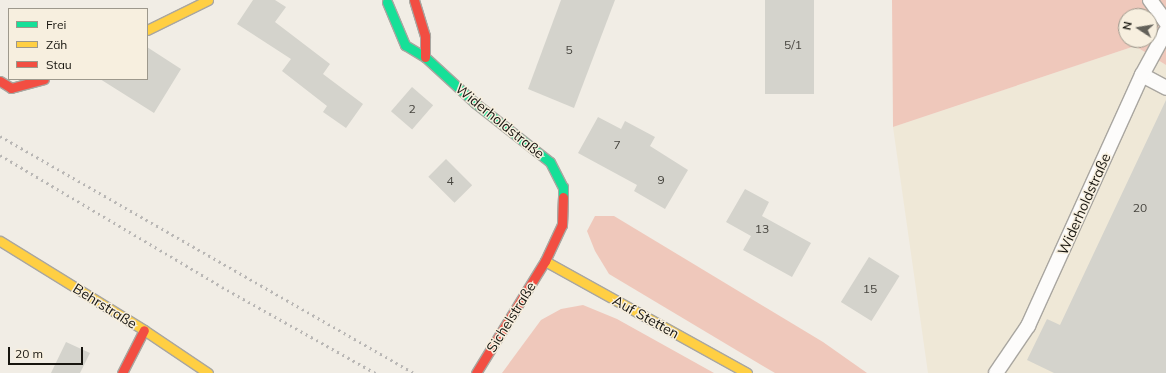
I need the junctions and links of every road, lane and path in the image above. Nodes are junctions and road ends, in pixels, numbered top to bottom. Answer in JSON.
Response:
{"nodes":[{"id":1,"x":208,"y":0,"type":"edge"},
{"id":2,"x":414,"y":0,"type":"edge"},
{"id":3,"x":1150,"y":0,"type":"edge"},
{"id":4,"x":375,"y":1,"type":"dead end"},
{"id":5,"x":391,"y":1,"type":"edge"},
{"id":6,"x":1166,"y":22,"type":"edge"},
{"id":7,"x":148,"y":30,"type":"edge"},
{"id":8,"x":1166,"y":31,"type":"edge"},
{"id":9,"x":425,"y":57,"type":"junction"},
{"id":10,"x":1142,"y":75,"type":"junction"},
{"id":11,"x":40,"y":80,"type":"edge"},
{"id":12,"x":0,"y":81,"type":"edge"},
{"id":13,"x":1166,"y":88,"type":"edge"},
{"id":14,"x":0,"y":241,"type":"edge"},
{"id":15,"x":545,"y":261,"type":"junction"},
{"id":16,"x":144,"y":330,"type":"junction"},
{"id":17,"x":122,"y":373,"type":"edge"},
{"id":18,"x":208,"y":373,"type":"edge"},
{"id":19,"x":476,"y":373,"type":"edge"},
{"id":20,"x":747,"y":373,"type":"edge"},
{"id":21,"x":996,"y":373,"type":"edge"}],
"edges":[{"from":1,"to":7,"type":"street"},
{"from":2,"to":9,"type":"street"},
{"from":3,"to":6,"type":"lane"},
{"from":4,"to":5,"type":"street"},
{"from":5,"to":9,"type":"street","name":"Widerholdstraße"},
{"from":8,"to":10,"type":"lane","name":"Widerholdstraße"},
{"from":9,"to":15,"type":"street","name":"Widerholdstraße"},
{"from":10,"to":13,"type":"lane"},
{"from":10,"to":21,"type":"lane","name":"Widerholdstraße"},
{"from":11,"to":12,"type":"street"},
{"from":14,"to":16,"type":"street","name":"Behrstraße"},
{"from":15,"to":19,"type":"street","name":"Sichelstraße"},
{"from":15,"to":20,"type":"street","name":"Auf Stetten"},
{"from":16,"to":17,"type":"street"},
{"from":16,"to":18,"type":"street","name":"Behrstraße"}]}
